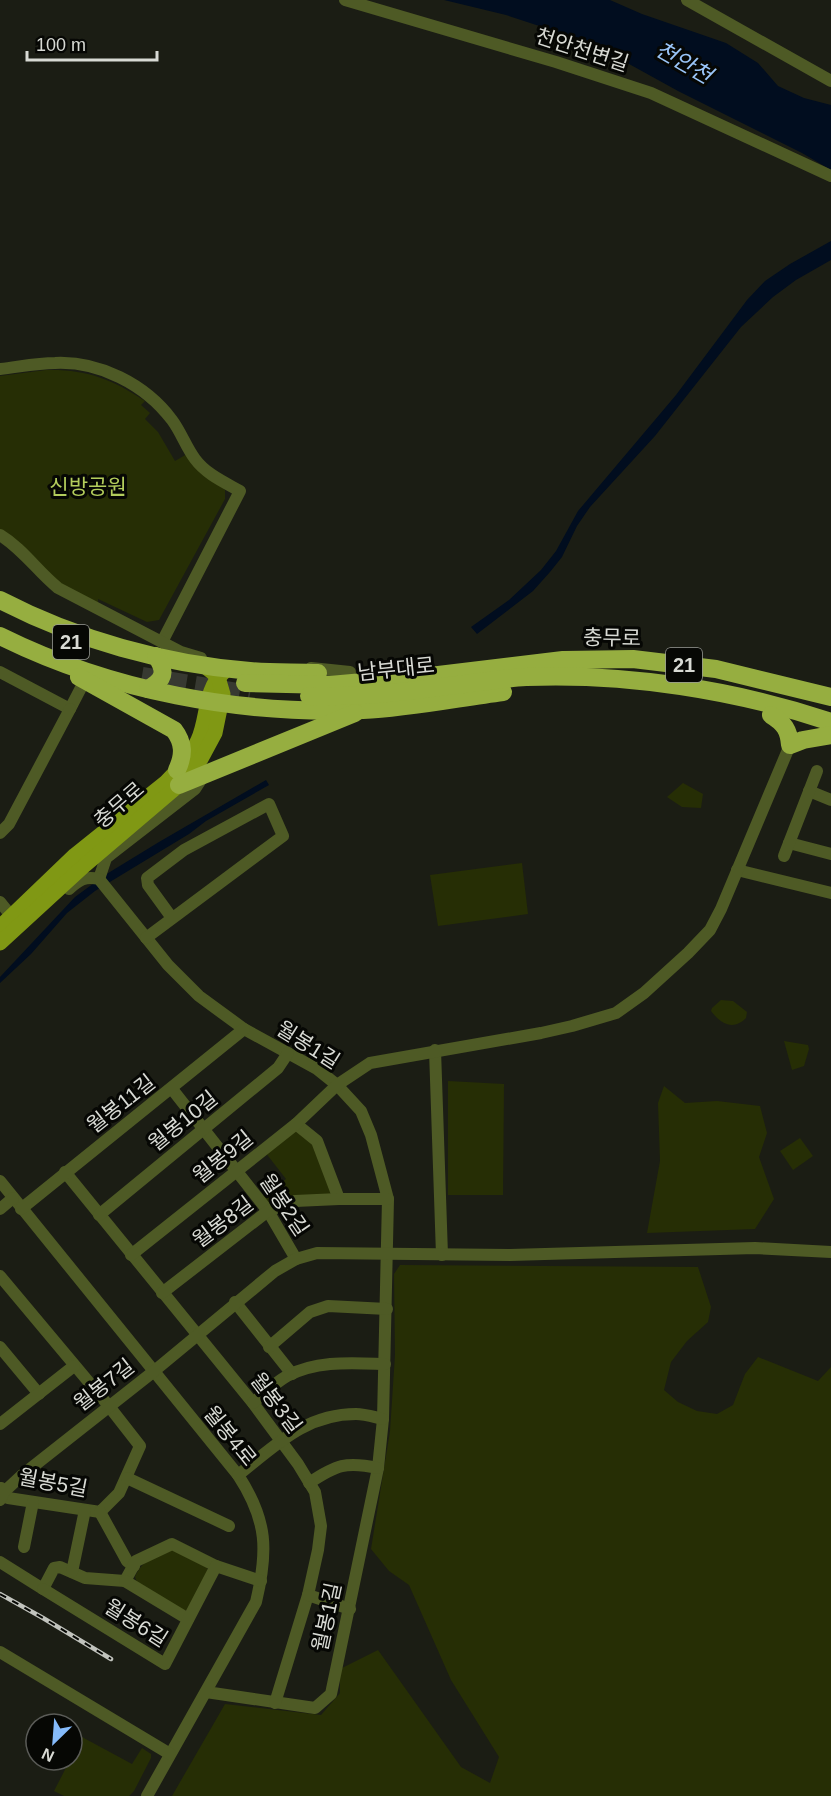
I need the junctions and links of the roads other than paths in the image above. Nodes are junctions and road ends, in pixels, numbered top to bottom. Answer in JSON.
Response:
{"nodes":[{"id":1,"x":345,"y":0,"type":"edge"},
{"id":2,"x":687,"y":0,"type":"edge"},
{"id":3,"x":831,"y":81,"type":"edge"},
{"id":4,"x":831,"y":176,"type":"edge"},
{"id":5,"x":0,"y":369,"type":"edge"},
{"id":6,"x":0,"y":535,"type":"edge"},
{"id":7,"x":0,"y":600,"type":"edge"},
{"id":8,"x":0,"y":610,"type":"edge"},
{"id":9,"x":0,"y":625,"type":"edge"},
{"id":10,"x":0,"y":636,"type":"edge"},
{"id":11,"x":181,"y":652,"type":"junction"},
{"id":12,"x":38,"y":655,"type":"junction"},
{"id":13,"x":533,"y":664,"type":"junction"},
{"id":14,"x":203,"y":665,"type":"junction"},
{"id":15,"x":151,"y":666,"type":"junction"},
{"id":16,"x":0,"y":672,"type":"edge"},
{"id":17,"x":350,"y":672,"type":"junction"},
{"id":18,"x":224,"y":673,"type":"junction"},
{"id":19,"x":547,"y":677,"type":"junction"},
{"id":20,"x":85,"y":680,"type":"junction"},
{"id":21,"x":700,"y":688,"type":"junction"},
{"id":22,"x":248,"y":689,"type":"junction"},
{"id":23,"x":831,"y":697,"type":"edge"},
{"id":24,"x":215,"y":703,"type":"junction"},
{"id":25,"x":70,"y":709,"type":"junction"},
{"id":26,"x":362,"y":710,"type":"junction"},
{"id":27,"x":771,"y":715,"type":"junction"},
{"id":28,"x":831,"y":722,"type":"edge"},
{"id":29,"x":831,"y":735,"type":"edge"},
{"id":30,"x":790,"y":745,"type":"junction"},
{"id":31,"x":817,"y":771,"type":"dead end"},
{"id":32,"x":204,"y":775,"type":"junction"},
{"id":33,"x":178,"y":778,"type":"junction"},
{"id":34,"x":809,"y":791,"type":"junction"},
{"id":35,"x":831,"y":800,"type":"edge"},
{"id":36,"x":0,"y":833,"type":"edge"},
{"id":37,"x":789,"y":843,"type":"junction"},
{"id":38,"x":831,"y":854,"type":"edge"},
{"id":39,"x":784,"y":856,"type":"dead end"},
{"id":40,"x":737,"y":870,"type":"junction"},
{"id":41,"x":99,"y":879,"type":"junction"},
{"id":42,"x":831,"y":893,"type":"edge"},
{"id":43,"x":0,"y":902,"type":"edge"},
{"id":44,"x":172,"y":918,"type":"junction"},
{"id":45,"x":6,"y":922,"type":"edge"},
{"id":46,"x":146,"y":938,"type":"junction"},
{"id":47,"x":0,"y":943,"type":"edge"},
{"id":48,"x":0,"y":951,"type":"edge"},
{"id":49,"x":244,"y":1029,"type":"junction"},
{"id":50,"x":435,"y":1050,"type":"junction"},
{"id":51,"x":288,"y":1053,"type":"junction"},
{"id":52,"x":337,"y":1085,"type":"junction"},
{"id":53,"x":172,"y":1089,"type":"junction"},
{"id":54,"x":296,"y":1124,"type":"junction"},
{"id":55,"x":205,"y":1128,"type":"junction"},
{"id":56,"x":237,"y":1171,"type":"junction"},
{"id":57,"x":64,"y":1172,"type":"junction"},
{"id":58,"x":0,"y":1181,"type":"edge"},
{"id":59,"x":339,"y":1199,"type":"junction"},
{"id":60,"x":388,"y":1199,"type":"junction"},
{"id":61,"x":17,"y":1204,"type":"junction"},
{"id":62,"x":0,"y":1209,"type":"edge"},
{"id":63,"x":268,"y":1211,"type":"junction"},
{"id":64,"x":99,"y":1215,"type":"junction"},
{"id":65,"x":831,"y":1252,"type":"edge"},
{"id":66,"x":131,"y":1255,"type":"junction"},
{"id":67,"x":388,"y":1255,"type":"junction"},
{"id":68,"x":442,"y":1255,"type":"junction"},
{"id":69,"x":296,"y":1259,"type":"junction"},
{"id":70,"x":0,"y":1276,"type":"edge"},
{"id":71,"x":162,"y":1293,"type":"junction"},
{"id":72,"x":235,"y":1302,"type":"junction"},
{"id":73,"x":387,"y":1310,"type":"junction"},
{"id":74,"x":197,"y":1335,"type":"junction"},
{"id":75,"x":0,"y":1347,"type":"edge"},
{"id":76,"x":269,"y":1347,"type":"junction"},
{"id":77,"x":385,"y":1364,"type":"junction"},
{"id":78,"x":74,"y":1366,"type":"junction"},
{"id":79,"x":153,"y":1372,"type":"junction"},
{"id":80,"x":292,"y":1374,"type":"junction"},
{"id":81,"x":39,"y":1394,"type":"junction"},
{"id":82,"x":253,"y":1403,"type":"junction"},
{"id":83,"x":108,"y":1405,"type":"junction"},
{"id":84,"x":383,"y":1419,"type":"junction"},
{"id":85,"x":1,"y":1421,"type":"edge"},
{"id":86,"x":281,"y":1442,"type":"junction"},
{"id":87,"x":378,"y":1468,"type":"junction"},
{"id":88,"x":238,"y":1475,"type":"junction"},
{"id":89,"x":127,"y":1478,"type":"junction"},
{"id":90,"x":309,"y":1483,"type":"junction"},
{"id":91,"x":1,"y":1493,"type":"edge"},
{"id":92,"x":33,"y":1502,"type":"junction"},
{"id":93,"x":85,"y":1510,"type":"junction"},
{"id":94,"x":100,"y":1512,"type":"junction"},
{"id":95,"x":229,"y":1526,"type":"dead end"},
{"id":96,"x":24,"y":1547,"type":"dead end"},
{"id":97,"x":0,"y":1562,"type":"edge"},
{"id":98,"x":134,"y":1566,"type":"junction"},
{"id":99,"x":216,"y":1566,"type":"junction"},
{"id":100,"x":72,"y":1572,"type":"junction"},
{"id":101,"x":125,"y":1581,"type":"junction"},
{"id":102,"x":261,"y":1581,"type":"junction"},
{"id":103,"x":43,"y":1589,"type":"junction"},
{"id":104,"x":308,"y":1595,"type":"junction"},
{"id":105,"x":350,"y":1609,"type":"junction"},
{"id":106,"x":188,"y":1619,"type":"junction"},
{"id":107,"x":0,"y":1652,"type":"edge"},
{"id":108,"x":206,"y":1692,"type":"junction"},
{"id":109,"x":275,"y":1703,"type":"junction"},
{"id":110,"x":171,"y":1754,"type":"junction"},
{"id":111,"x":147,"y":1796,"type":"edge"}],
"edges":[{"from":1,"to":4,"type":"street","name":"천안천변길"},
{"from":2,"to":3,"type":"street"},
{"from":5,"to":15,"type":"street"},
{"from":6,"to":15,"type":"street"},
{"from":7,"to":15,"type":"highway"},
{"from":8,"to":15,"type":"highway","number":"21"},
{"from":9,"to":15,"type":"highway","number":"21"},
{"from":10,"to":12,"type":"highway"},
{"from":11,"to":14,"type":"street"},
{"from":11,"to":15,"type":"street"},
{"from":11,"to":17,"type":"street"},
{"from":12,"to":15,"type":"highway"},
{"from":12,"to":20,"type":"highway"},
{"from":13,"to":17,"type":"highway"},
{"from":13,"to":22,"type":"highway","name":"남부대로"},
{"from":13,"to":23,"type":"highway","name":"충무로","number":"21"},
{"from":14,"to":15,"type":"highway"},
{"from":14,"to":18,"type":"highway"},
{"from":15,"to":24,"type":"highway"},
{"from":16,"to":25,"type":"street"},
{"from":17,"to":22,"type":"highway"},
{"from":18,"to":22,"type":"highway"},
{"from":18,"to":24,"type":"main road","name":"충무로"},
{"from":19,"to":21,"type":"highway","name":"충무로","number":"21"},
{"from":19,"to":22,"type":"highway","name":"남부대로","number":"21"},
{"from":19,"to":26,"type":"highway"},
{"from":20,"to":25,"type":"street"},
{"from":20,"to":33,"type":"highway"},
{"from":21,"to":27,"type":"highway"},
{"from":21,"to":28,"type":"highway","name":"충무로","number":"21"},
{"from":22,"to":24,"type":"highway"},
{"from":22,"to":26,"type":"highway"},
{"from":24,"to":33,"type":"main road","name":"충무로"},
{"from":25,"to":36,"type":"street"},
{"from":26,"to":32,"type":"highway"},
{"from":27,"to":29,"type":"highway"},
{"from":27,"to":30,"type":"highway"},
{"from":29,"to":30,"type":"highway"},
{"from":30,"to":40,"type":"street","name":"월봉9길"},
{"from":31,"to":34,"type":"street"},
{"from":32,"to":33,"type":"highway"},
{"from":32,"to":41,"type":"street"},
{"from":33,"to":45,"type":"main road","name":"충무로"},
{"from":33,"to":47,"type":"main road","name":"충무로"},
{"from":34,"to":35,"type":"street"},
{"from":34,"to":37,"type":"street"},
{"from":37,"to":38,"type":"street"},
{"from":37,"to":39,"type":"street"},
{"from":40,"to":42,"type":"street"},
{"from":40,"to":50,"type":"street","name":"월봉9길"},
{"from":41,"to":46,"type":"street","name":"월봉1길"},
{"from":41,"to":48,"type":"street"},
{"from":43,"to":45,"type":"street"},
{"from":44,"to":44,"type":"street"},
{"from":44,"to":46,"type":"street"},
{"from":46,"to":49,"type":"street","name":"월봉1길"},
{"from":49,"to":51,"type":"street","name":"월봉1길"},
{"from":49,"to":53,"type":"street","name":"월봉11길"},
{"from":50,"to":52,"type":"street","name":"월봉9길"},
{"from":50,"to":68,"type":"street"},
{"from":51,"to":52,"type":"street","name":"월봉1길"},
{"from":51,"to":55,"type":"street","name":"월봉10길"},
{"from":52,"to":54,"type":"street","name":"월봉9길"},
{"from":52,"to":60,"type":"street","name":"월봉1길"},
{"from":53,"to":55,"type":"street","name":"월봉2길"},
{"from":53,"to":57,"type":"street","name":"월봉11길"},
{"from":54,"to":56,"type":"street","name":"월봉9길"},
{"from":54,"to":59,"type":"street"},
{"from":55,"to":56,"type":"street","name":"월봉2길"},
{"from":55,"to":64,"type":"street","name":"월봉10길"},
{"from":56,"to":63,"type":"street","name":"월봉2길"},
{"from":56,"to":66,"type":"street","name":"월봉9길"},
{"from":57,"to":61,"type":"street","name":"월봉11길"},
{"from":57,"to":64,"type":"street","name":"월봉3길"},
{"from":58,"to":61,"type":"street","name":"월봉4로"},
{"from":59,"to":60,"type":"street","name":"월봉8길"},
{"from":59,"to":63,"type":"street","name":"월봉8길"},
{"from":60,"to":67,"type":"street","name":"월봉1길"},
{"from":61,"to":62,"type":"street"},
{"from":61,"to":79,"type":"street","name":"월봉4로"},
{"from":63,"to":69,"type":"street","name":"월봉2길"},
{"from":63,"to":71,"type":"street","name":"월봉8길"},
{"from":64,"to":66,"type":"street","name":"월봉3길"},
{"from":65,"to":68,"type":"street","name":"월봉7길"},
{"from":66,"to":71,"type":"street","name":"월봉3길"},
{"from":67,"to":68,"type":"street","name":"월봉7길"},
{"from":67,"to":69,"type":"street","name":"월봉7길"},
{"from":67,"to":73,"type":"street","name":"월봉1길"},
{"from":69,"to":72,"type":"street","name":"월봉7길"},
{"from":70,"to":78,"type":"street","name":"월봉5길"},
{"from":71,"to":74,"type":"street","name":"월봉3길"},
{"from":72,"to":74,"type":"street","name":"월봉7길"},
{"from":72,"to":76,"type":"street"},
{"from":73,"to":76,"type":"street"},
{"from":73,"to":77,"type":"street","name":"월봉1길"},
{"from":74,"to":79,"type":"street","name":"월봉7길"},
{"from":74,"to":82,"type":"street","name":"월봉3길"},
{"from":75,"to":81,"type":"street"},
{"from":76,"to":80,"type":"street"},
{"from":77,"to":80,"type":"street"},
{"from":77,"to":84,"type":"street","name":"월봉1길"},
{"from":78,"to":81,"type":"street"},
{"from":78,"to":83,"type":"street","name":"월봉5길"},
{"from":79,"to":83,"type":"street","name":"월봉7길"},
{"from":79,"to":88,"type":"street","name":"월봉4로"},
{"from":80,"to":82,"type":"street"},
{"from":81,"to":85,"type":"street"},
{"from":82,"to":86,"type":"street","name":"월봉3길"},
{"from":83,"to":89,"type":"street","name":"월봉5길"},
{"from":83,"to":91,"type":"street","name":"월봉7길"},
{"from":84,"to":86,"type":"street"},
{"from":84,"to":87,"type":"street","name":"월봉1길"},
{"from":86,"to":88,"type":"street"},
{"from":86,"to":90,"type":"street","name":"월봉3길"},
{"from":87,"to":90,"type":"street"},
{"from":87,"to":105,"type":"street","name":"월봉1길"},
{"from":88,"to":102,"type":"street","name":"월봉4로"},
{"from":89,"to":94,"type":"street","name":"월봉5길"},
{"from":89,"to":95,"type":"street"},
{"from":90,"to":104,"type":"street","name":"월봉3길"},
{"from":91,"to":92,"type":"street","name":"월봉5길"},
{"from":92,"to":93,"type":"street","name":"월봉5길"},
{"from":92,"to":96,"type":"street"},
{"from":93,"to":94,"type":"street","name":"월봉5길"},
{"from":93,"to":100,"type":"street"},
{"from":94,"to":98,"type":"street"},
{"from":97,"to":103,"type":"street","name":"월봉6길"},
{"from":98,"to":99,"type":"street","name":"월봉6길"},
{"from":98,"to":101,"type":"street","name":"월봉6길"},
{"from":99,"to":102,"type":"street","name":"월봉6길"},
{"from":99,"to":106,"type":"street","name":"월봉6길"},
{"from":100,"to":101,"type":"street","name":"월봉6길"},
{"from":100,"to":103,"type":"street","name":"월봉6길"},
{"from":101,"to":106,"type":"street","name":"월봉6길"},
{"from":102,"to":108,"type":"street","name":"월봉4로"},
{"from":103,"to":106,"type":"street","name":"월봉6길"},
{"from":104,"to":105,"type":"street"},
{"from":104,"to":109,"type":"street","name":"월봉3길"},
{"from":105,"to":109,"type":"street","name":"월봉1길"},
{"from":107,"to":110,"type":"street"},
{"from":108,"to":109,"type":"street","name":"월봉1길"},
{"from":108,"to":110,"type":"street","name":"월봉4로"},
{"from":110,"to":111,"type":"street","name":"월봉4로"}]}
